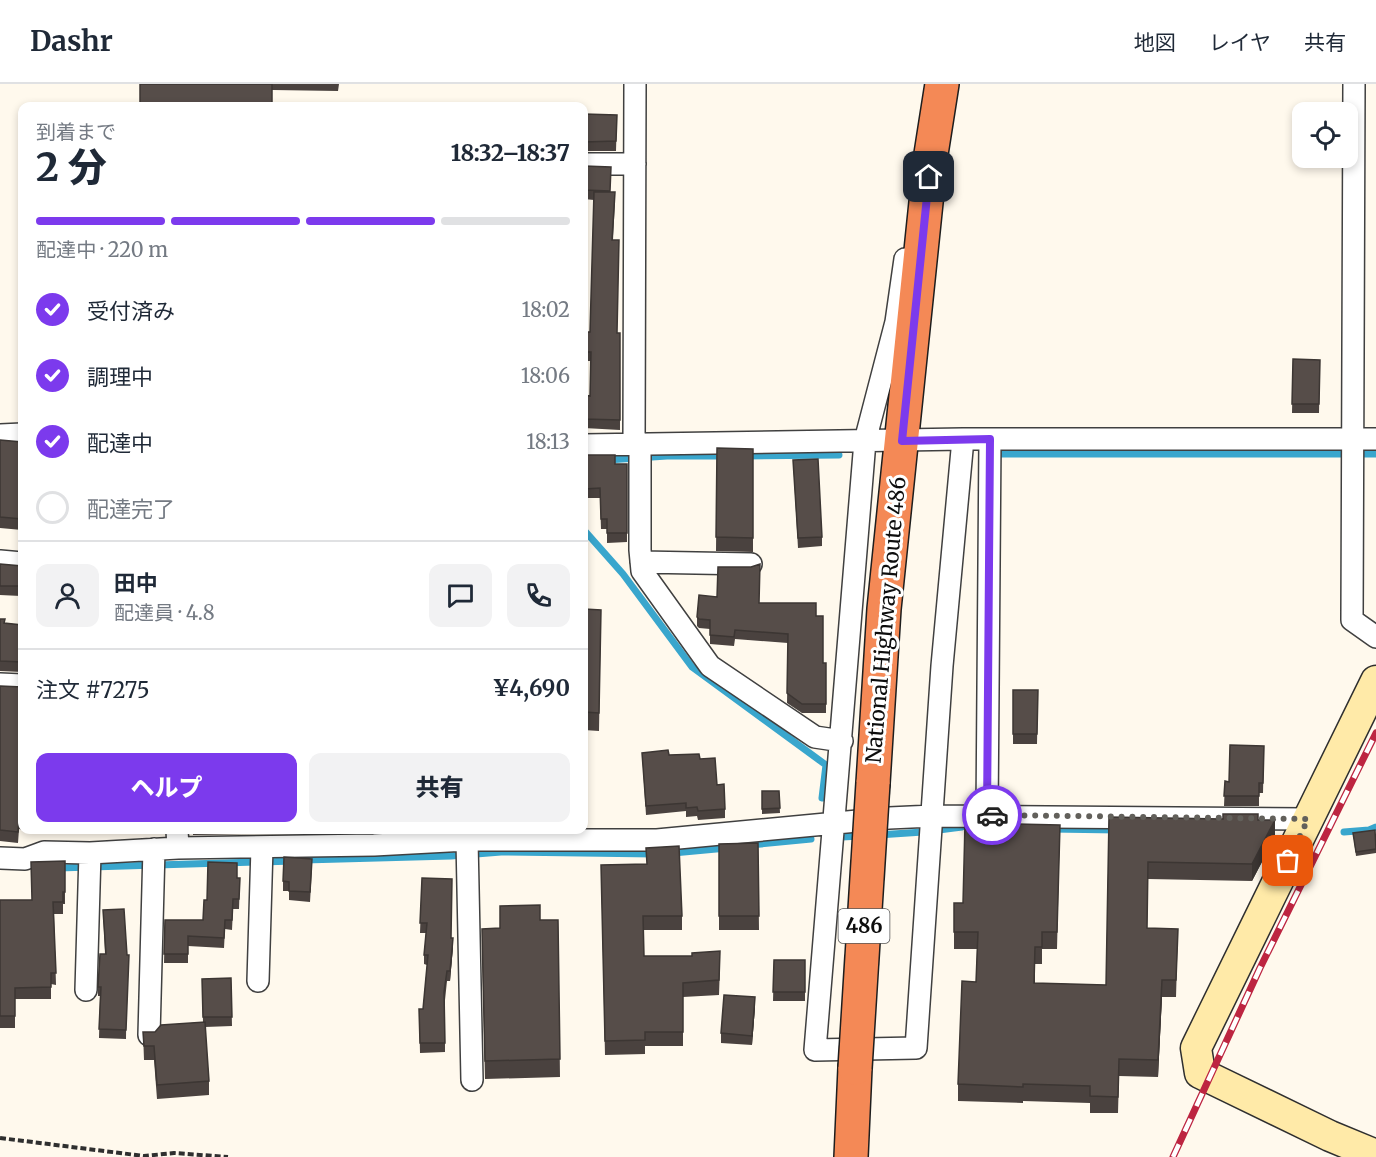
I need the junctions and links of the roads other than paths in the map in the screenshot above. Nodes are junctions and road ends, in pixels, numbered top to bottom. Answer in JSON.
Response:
{"nodes":[{"id":1,"x":634,"y":84,"type":"edge"},
{"id":2,"x":942,"y":84,"type":"edge"},
{"id":3,"x":1354,"y":84,"type":"edge"},
{"id":4,"x":588,"y":164,"type":"edge"},
{"id":5,"x":635,"y":164,"type":"junction"},
{"id":6,"x":929,"y":177,"type":"junction"},
{"id":7,"x":0,"y":435,"type":"edge"},
{"id":8,"x":18,"y":435,"type":"edge"},
{"id":9,"x":963,"y":439,"type":"junction"},
{"id":10,"x":990,"y":439,"type":"junction"},
{"id":11,"x":1376,"y":439,"type":"edge"},
{"id":12,"x":865,"y":441,"type":"junction"},
{"id":13,"x":902,"y":441,"type":"junction"},
{"id":14,"x":588,"y":445,"type":"edge"},
{"id":15,"x":1353,"y":449,"type":"junction"},
{"id":16,"x":639,"y":451,"type":"junction"},
{"id":17,"x":0,"y":561,"type":"edge"},
{"id":18,"x":641,"y":562,"type":"junction"},
{"id":19,"x":18,"y":563,"type":"edge"},
{"id":20,"x":751,"y":564,"type":"edge"},
{"id":21,"x":1376,"y":636,"type":"edge"},
{"id":22,"x":1376,"y":681,"type":"edge"},
{"id":23,"x":0,"y":684,"type":"edge"},
{"id":24,"x":18,"y":686,"type":"edge"},
{"id":25,"x":842,"y":741,"type":"junction"},
{"id":26,"x":987,"y":815,"type":"junction"},
{"id":27,"x":1308,"y":819,"type":"junction"},
{"id":28,"x":834,"y":824,"type":"junction"},
{"id":29,"x":932,"y":826,"type":"junction"},
{"id":30,"x":374,"y":837,"type":"edge"},
{"id":31,"x":178,"y":839,"type":"edge"},
{"id":32,"x":267,"y":849,"type":"edge"},
{"id":33,"x":468,"y":850,"type":"junction"},
{"id":34,"x":0,"y":858,"type":"edge"},
{"id":35,"x":154,"y":860,"type":"junction"},
{"id":36,"x":89,"y":862,"type":"junction"},
{"id":37,"x":258,"y":981,"type":"dead end"},
{"id":38,"x":86,"y":990,"type":"dead end"},
{"id":39,"x":149,"y":1035,"type":"edge"},
{"id":40,"x":472,"y":1080,"type":"dead end"},
{"id":41,"x":1361,"y":1154,"type":"edge"},
{"id":42,"x":850,"y":1157,"type":"edge"}],
"edges":[{"from":1,"to":5,"type":"street"},
{"from":2,"to":6,"type":"highway","name":"National Highway Route 486","number":"486"},
{"from":3,"to":15,"type":"street"},
{"from":4,"to":5,"type":"street"},
{"from":5,"to":16,"type":"street"},
{"from":6,"to":12,"type":"street"},
{"from":6,"to":13,"type":"highway","name":"National Highway Route 486","number":"486"},
{"from":7,"to":8,"type":"street"},
{"from":9,"to":10,"type":"street"},
{"from":9,"to":13,"type":"street"},
{"from":9,"to":29,"type":"street"},
{"from":10,"to":15,"type":"street"},
{"from":10,"to":26,"type":"street"},
{"from":11,"to":15,"type":"street"},
{"from":12,"to":13,"type":"street"},
{"from":12,"to":16,"type":"street"},
{"from":12,"to":25,"type":"street"},
{"from":13,"to":42,"type":"highway","name":"National Highway Route 486","number":"486","bridge":true},
{"from":14,"to":16,"type":"street"},
{"from":15,"to":21,"type":"street"},
{"from":16,"to":18,"type":"street"},
{"from":17,"to":19,"type":"street"},
{"from":18,"to":20,"type":"street"},
{"from":18,"to":25,"type":"street"},
{"from":22,"to":27,"type":"street"},
{"from":23,"to":24,"type":"street"},
{"from":25,"to":28,"type":"street"},
{"from":26,"to":27,"type":"street"},
{"from":26,"to":29,"type":"street"},
{"from":27,"to":41,"type":"street"},
{"from":28,"to":29,"type":"street"},
{"from":28,"to":29,"type":"street"},
{"from":28,"to":33,"type":"street"},
{"from":30,"to":32,"type":"street"},
{"from":30,"to":33,"type":"street"},
{"from":31,"to":32,"type":"street"},
{"from":31,"to":35,"type":"street"},
{"from":32,"to":37,"type":"street"},
{"from":33,"to":40,"type":"street"},
{"from":34,"to":36,"type":"street"},
{"from":35,"to":36,"type":"street"},
{"from":35,"to":39,"type":"street"},
{"from":36,"to":38,"type":"street"}]}
